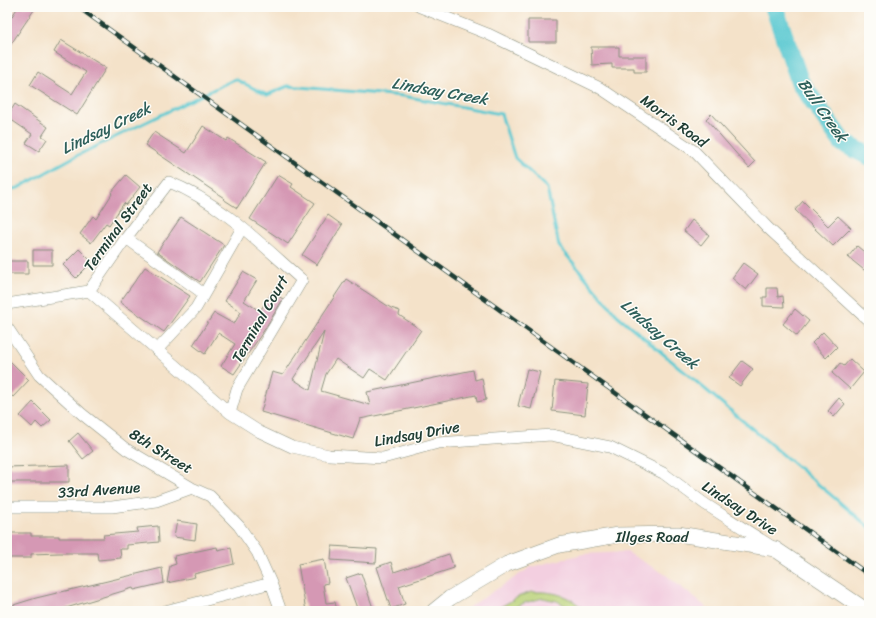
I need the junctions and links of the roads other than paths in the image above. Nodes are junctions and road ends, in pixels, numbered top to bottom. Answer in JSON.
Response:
{"nodes":[{"id":1,"x":420,"y":7,"type":"edge"},
{"id":2,"x":212,"y":206,"type":"joint"},
{"id":3,"x":242,"y":228,"type":"junction"},
{"id":4,"x":126,"y":238,"type":"junction"},
{"id":5,"x":89,"y":291,"type":"junction"},
{"id":6,"x":204,"y":294,"type":"junction"},
{"id":7,"x":7,"y":304,"type":"edge"},
{"id":8,"x":869,"y":321,"type":"edge"},
{"id":9,"x":7,"y":327,"type":"edge"},
{"id":10,"x":158,"y":350,"type":"junction"},
{"id":11,"x":230,"y":413,"type":"junction"},
{"id":12,"x":192,"y":488,"type":"junction"},
{"id":13,"x":7,"y":507,"type":"edge"},
{"id":14,"x":775,"y":549,"type":"junction"},
{"id":15,"x":271,"y":583,"type":"junction"},
{"id":16,"x":165,"y":611,"type":"edge"},
{"id":17,"x":281,"y":611,"type":"edge"},
{"id":18,"x":434,"y":611,"type":"edge"},
{"id":19,"x":867,"y":611,"type":"edge"}],
"edges":[{"from":1,"to":8,"type":"street","name":"Morris Road"},
{"from":2,"to":3,"type":"street","name":"Terminal Court"},
{"from":2,"to":4,"type":"street","name":"Terminal Street"},
{"from":3,"to":6,"type":"street"},
{"from":3,"to":11,"type":"street","name":"Terminal Court"},
{"from":4,"to":5,"type":"street","name":"Terminal Street"},
{"from":4,"to":6,"type":"street"},
{"from":5,"to":7,"type":"street"},
{"from":5,"to":10,"type":"street","name":"Lindsay Drive"},
{"from":6,"to":10,"type":"street"},
{"from":9,"to":12,"type":"street","name":"8th Street"},
{"from":10,"to":11,"type":"street","name":"Lindsay Drive"},
{"from":11,"to":14,"type":"street","name":"Lindsay Drive"},
{"from":12,"to":13,"type":"street","name":"33rd Avenue"},
{"from":12,"to":15,"type":"street","name":"8th Street"},
{"from":14,"to":18,"type":"street","name":"Illges Road"},
{"from":14,"to":19,"type":"street","name":"Illges Road"},
{"from":15,"to":16,"type":"street"},
{"from":15,"to":17,"type":"street","name":"8th Street"}]}
